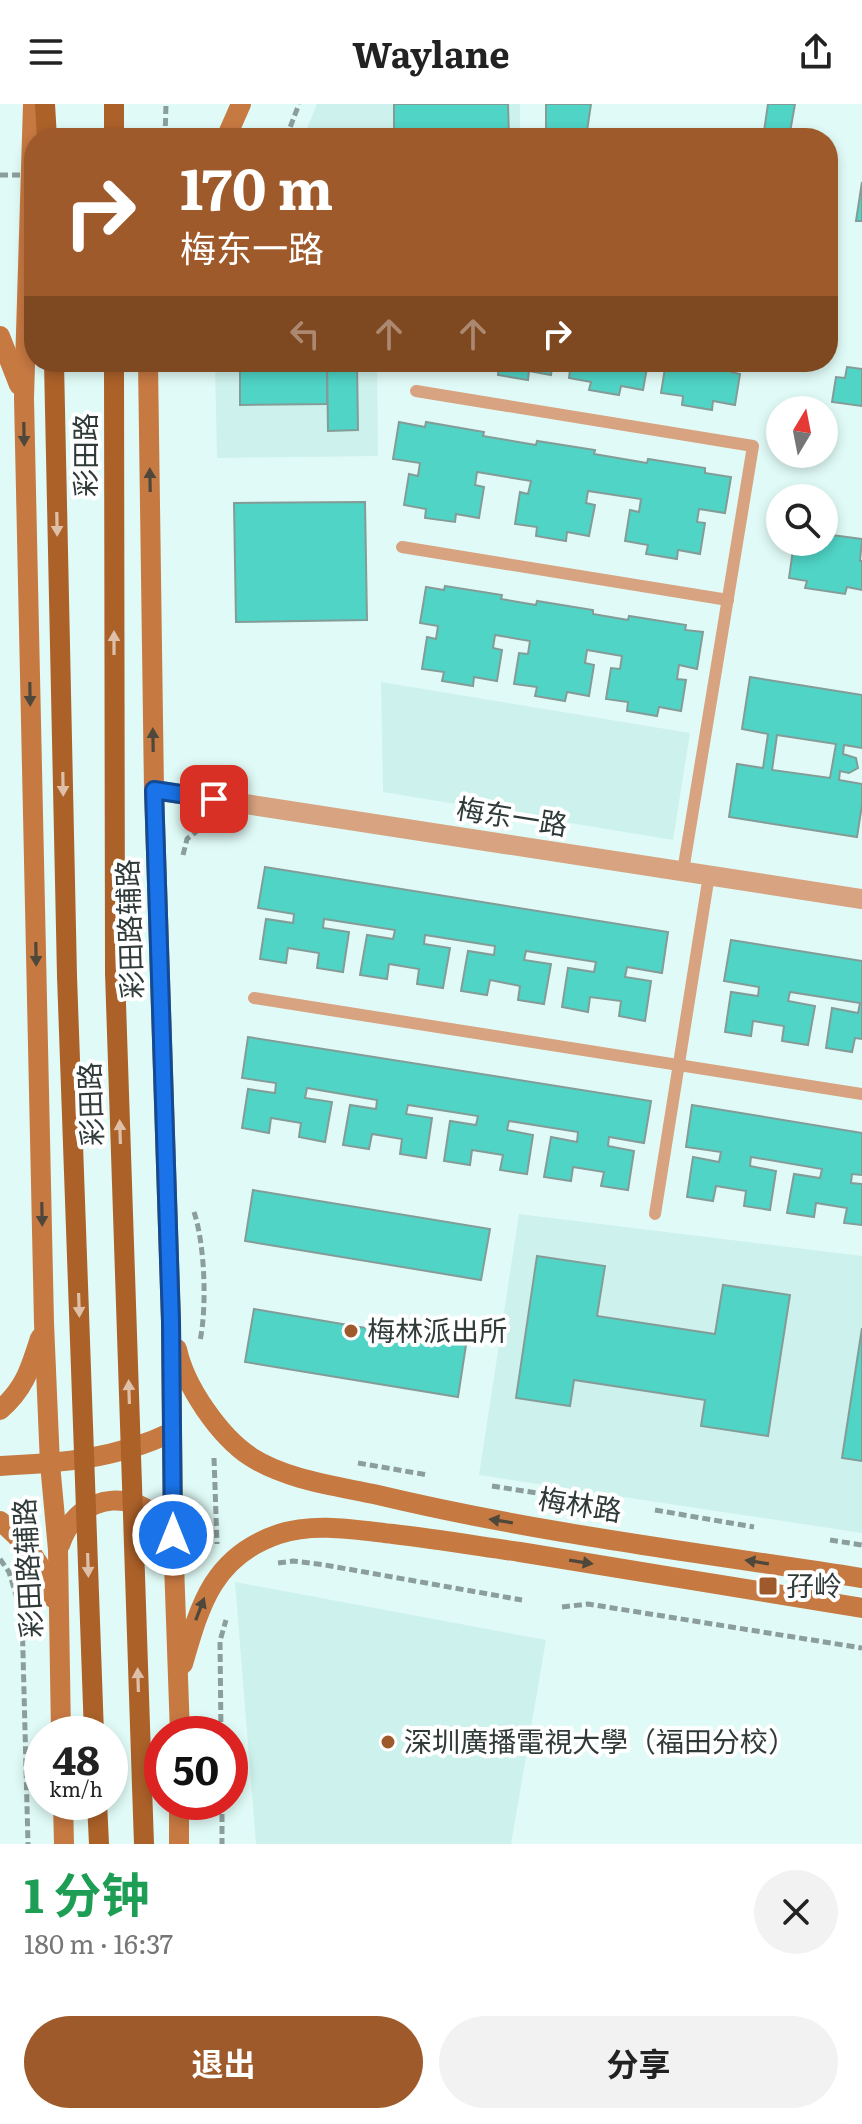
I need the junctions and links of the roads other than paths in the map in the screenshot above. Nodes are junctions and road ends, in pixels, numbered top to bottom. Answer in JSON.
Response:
{"nodes":[{"id":1,"x":33,"y":104,"type":"edge"},
{"id":2,"x":45,"y":104,"type":"edge"},
{"id":3,"x":114,"y":104,"type":"edge"},
{"id":4,"x":241,"y":104,"type":"edge"},
{"id":5,"x":32,"y":128,"type":"edge"},
{"id":6,"x":46,"y":128,"type":"edge"},
{"id":7,"x":114,"y":128,"type":"edge"},
{"id":8,"x":230,"y":128,"type":"edge"},
{"id":9,"x":0,"y":336,"type":"edge"},
{"id":10,"x":25,"y":372,"type":"edge"},
{"id":11,"x":54,"y":372,"type":"edge"},
{"id":12,"x":114,"y":372,"type":"edge"},
{"id":13,"x":150,"y":372,"type":"edge"},
{"id":14,"x":416,"y":391,"type":"dead end"},
{"id":15,"x":24,"y":398,"type":"junction"},
{"id":16,"x":402,"y":547,"type":"dead end"},
{"id":17,"x":728,"y":600,"type":"junction"},
{"id":18,"x":154,"y":790,"type":"junction"},
{"id":19,"x":683,"y":871,"type":"junction"},
{"id":20,"x":709,"y":875,"type":"junction"},
{"id":21,"x":862,"y":899,"type":"edge"},
{"id":22,"x":254,"y":998,"type":"dead end"},
{"id":23,"x":678,"y":1065,"type":"junction"},
{"id":24,"x":862,"y":1094,"type":"edge"},
{"id":25,"x":655,"y":1214,"type":"dead end"},
{"id":26,"x":171,"y":1322,"type":"junction"},
{"id":27,"x":44,"y":1323,"type":"junction"},
{"id":28,"x":0,"y":1410,"type":"edge"},
{"id":29,"x":172,"y":1432,"type":"junction"},
{"id":30,"x":50,"y":1464,"type":"junction"},
{"id":31,"x":0,"y":1466,"type":"edge"},
{"id":32,"x":454,"y":1513,"type":"junction"},
{"id":33,"x":0,"y":1521,"type":"edge"},
{"id":34,"x":173,"y":1535,"type":"junction"},
{"id":35,"x":449,"y":1541,"type":"junction"},
{"id":36,"x":58,"y":1550,"type":"junction"},
{"id":37,"x":862,"y":1578,"type":"edge"},
{"id":38,"x":862,"y":1608,"type":"edge"},
{"id":39,"x":59,"y":1624,"type":"junction"},
{"id":40,"x":178,"y":1683,"type":"junction"},
{"id":41,"x":61,"y":1716,"type":"edge"},
{"id":42,"x":93,"y":1716,"type":"edge"},
{"id":43,"x":179,"y":1716,"type":"edge"},
{"id":44,"x":63,"y":1820,"type":"edge"},
{"id":45,"x":98,"y":1820,"type":"edge"},
{"id":46,"x":179,"y":1820,"type":"edge"},
{"id":47,"x":64,"y":1844,"type":"edge"},
{"id":48,"x":99,"y":1844,"type":"edge"},
{"id":49,"x":144,"y":1844,"type":"edge"},
{"id":50,"x":179,"y":1844,"type":"edge"}],
"edges":[{"from":1,"to":5,"type":"main road","name":"彩田路辅路"},
{"from":2,"to":6,"type":"main road"},
{"from":3,"to":7,"type":"main road"},
{"from":4,"to":8,"type":"main road"},
{"from":9,"to":15,"type":"main road"},
{"from":10,"to":15,"type":"main road","name":"彩田路辅路"},
{"from":11,"to":42,"type":"main road","name":"彩田路","one_way":true,"bridge":true},
{"from":49,"to":12,"type":"main road","name":"彩田路","one_way":true,"bridge":true},
{"from":18,"to":13,"type":"main road","name":"彩田路辅路","one_way":true},
{"from":14,"to":17,"type":"lane"},
{"from":15,"to":27,"type":"main road","name":"彩田路辅路","one_way":true},
{"from":16,"to":17,"type":"lane"},
{"from":17,"to":19,"type":"lane"},
{"from":18,"to":19,"type":"street","name":"梅东一路"},
{"from":18,"to":26,"type":"main road","name":"彩田路辅路"},
{"from":19,"to":20,"type":"street","name":"梅东一路"},
{"from":20,"to":21,"type":"street","name":"梅东一路"},
{"from":20,"to":23,"type":"lane"},
{"from":22,"to":23,"type":"lane"},
{"from":23,"to":24,"type":"lane"},
{"from":23,"to":25,"type":"lane"},
{"from":26,"to":29,"type":"main road","name":"彩田路辅路"},
{"from":26,"to":32,"type":"main road","name":"梅林路"},
{"from":27,"to":28,"type":"main road"},
{"from":27,"to":30,"type":"main road","name":"彩田路辅路"},
{"from":29,"to":30,"type":"main road"},
{"from":29,"to":34,"type":"main road","name":"彩田路辅路"},
{"from":30,"to":31,"type":"main road"},
{"from":30,"to":36,"type":"main road","name":"彩田路辅路"},
{"from":32,"to":35,"type":"main road"},
{"from":37,"to":32,"type":"main road","name":"梅林路","one_way":true},
{"from":33,"to":39,"type":"main road"},
{"from":34,"to":36,"type":"main road"},
{"from":34,"to":40,"type":"main road","name":"彩田路辅路"},
{"from":35,"to":38,"type":"main road","name":"梅林路","one_way":true},
{"from":40,"to":35,"type":"main road","name":"梅林路","one_way":true},
{"from":36,"to":39,"type":"main road","name":"彩田路辅路"},
{"from":39,"to":41,"type":"main road","name":"彩田路辅路"},
{"from":40,"to":43,"type":"main road","name":"彩田路辅路"},
{"from":44,"to":47,"type":"main road"},
{"from":45,"to":48,"type":"main road"},
{"from":46,"to":50,"type":"main road"}]}
